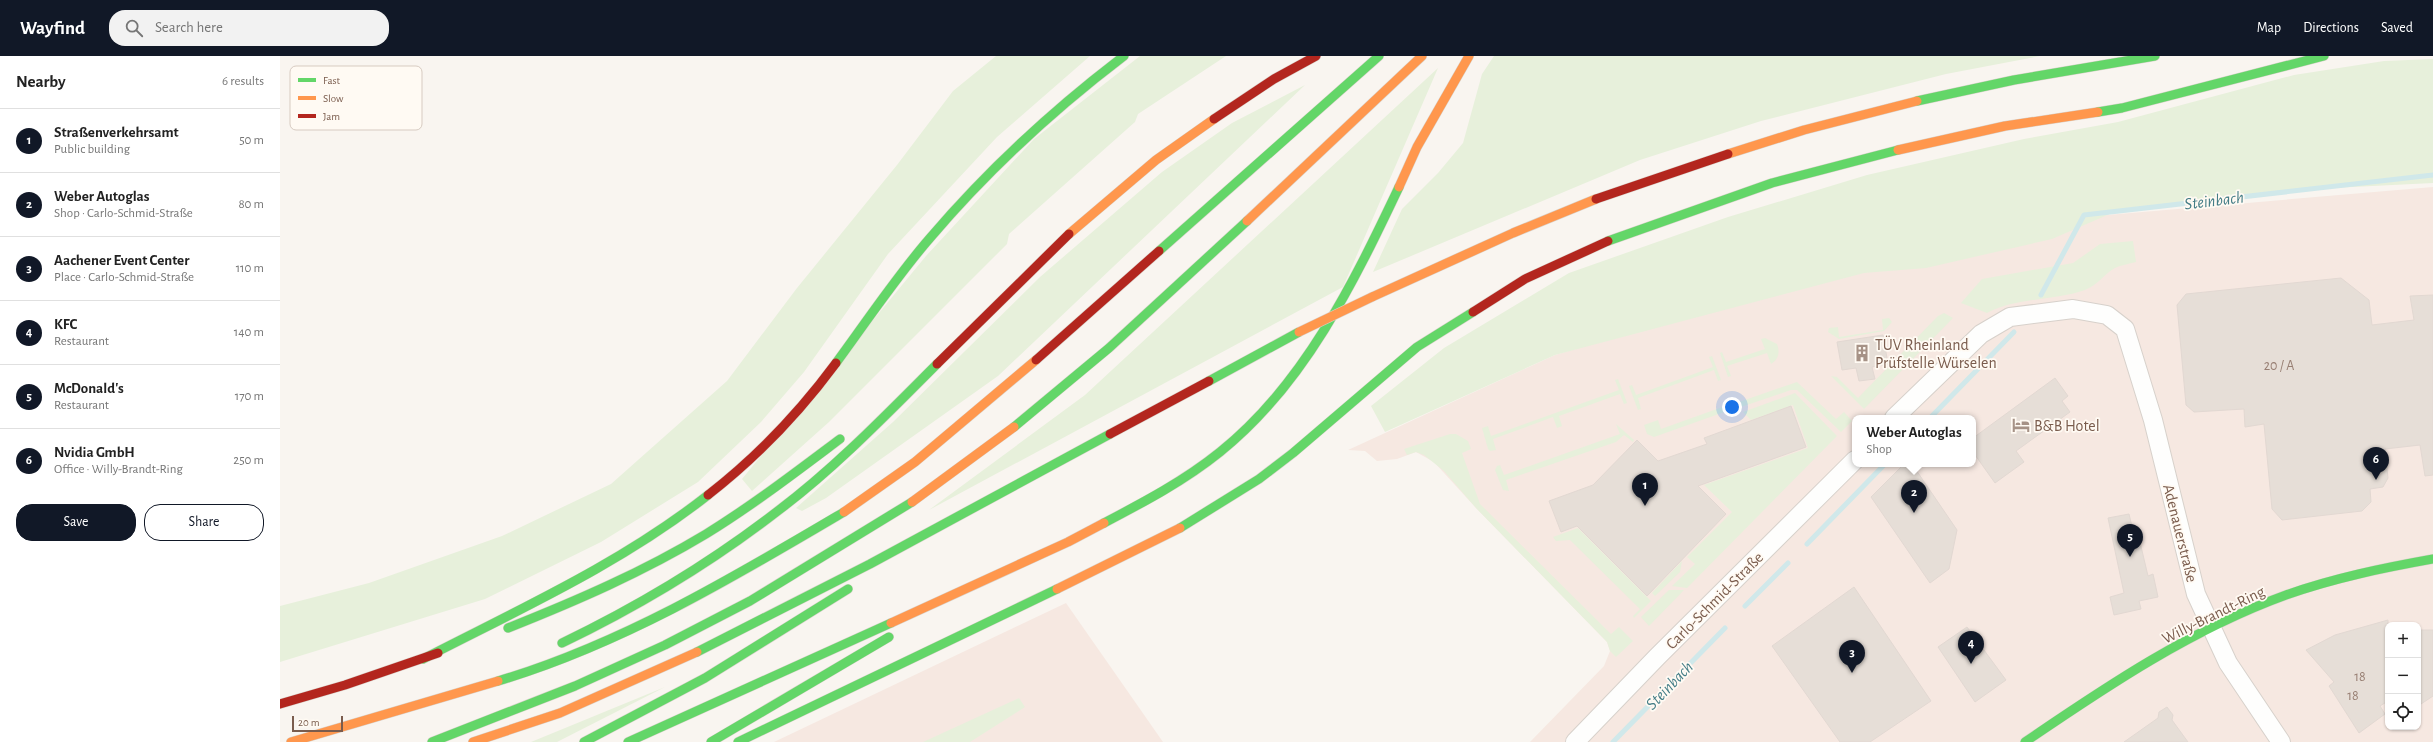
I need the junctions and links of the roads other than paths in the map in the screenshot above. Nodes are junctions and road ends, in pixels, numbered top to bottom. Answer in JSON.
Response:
{"nodes":[{"id":1,"x":1124,"y":56,"type":"edge"},
{"id":2,"x":1316,"y":56,"type":"edge"},
{"id":3,"x":1379,"y":56,"type":"edge"},
{"id":4,"x":1422,"y":56,"type":"edge"},
{"id":5,"x":1469,"y":56,"type":"edge"},
{"id":6,"x":2155,"y":56,"type":"edge"},
{"id":7,"x":2324,"y":56,"type":"edge"},
{"id":8,"x":926,"y":376,"type":"junction"},
{"id":9,"x":1897,"y":415,"type":"edge"},
{"id":10,"x":870,"y":417,"type":"dead end"},
{"id":11,"x":846,"y":435,"type":"dead end"},
{"id":12,"x":1852,"y":463,"type":"edge"},
{"id":13,"x":907,"y":545,"type":"junction"},
{"id":14,"x":2433,"y":559,"type":"edge"},
{"id":15,"x":992,"y":575,"type":"junction"},
{"id":16,"x":2211,"y":629,"type":"junction"},
{"id":17,"x":554,"y":647,"type":"dead end"},
{"id":18,"x":423,"y":658,"type":"junction"},
{"id":19,"x":512,"y":666,"type":"dead end"},
{"id":20,"x":456,"y":692,"type":"junction"},
{"id":21,"x":280,"y":704,"type":"edge"},
{"id":22,"x":291,"y":742,"type":"edge"},
{"id":23,"x":432,"y":742,"type":"edge"},
{"id":24,"x":473,"y":742,"type":"edge"},
{"id":25,"x":584,"y":742,"type":"edge"},
{"id":26,"x":628,"y":742,"type":"edge"},
{"id":27,"x":711,"y":742,"type":"edge"},
{"id":28,"x":738,"y":742,"type":"edge"},
{"id":29,"x":1575,"y":742,"type":"edge"},
{"id":30,"x":2025,"y":742,"type":"edge"},
{"id":31,"x":2280,"y":742,"type":"edge"}],
"edges":[{"from":1,"to":18,"type":"main road"},
{"from":2,"to":8,"type":"main road"},
{"from":3,"to":20,"type":"main road"},
{"from":4,"to":23,"type":"main road"},
{"from":5,"to":15,"type":"main road"},
{"from":6,"to":13,"type":"main road","bridge":true},
{"from":7,"to":28,"type":"main road"},
{"from":8,"to":10,"type":"main road"},
{"from":8,"to":17,"type":"main road"},
{"from":9,"to":16,"type":"street","name":"Adenauerstraße"},
{"from":11,"to":18,"type":"main road"},
{"from":12,"to":29,"type":"street","name":"Carlo-Schmid-Straße"},
{"from":13,"to":24,"type":"main road"},
{"from":13,"to":25,"type":"main road"},
{"from":14,"to":16,"type":"main road","name":"Willy-Brandt-Ring"},
{"from":15,"to":26,"type":"main road"},
{"from":15,"to":27,"type":"main road"},
{"from":16,"to":30,"type":"main road","name":"Willy-Brandt-Ring"},
{"from":16,"to":31,"type":"street","name":"Adenauerstraße"},
{"from":18,"to":21,"type":"main road"},
{"from":19,"to":20,"type":"main road"},
{"from":20,"to":22,"type":"main road"}]}
